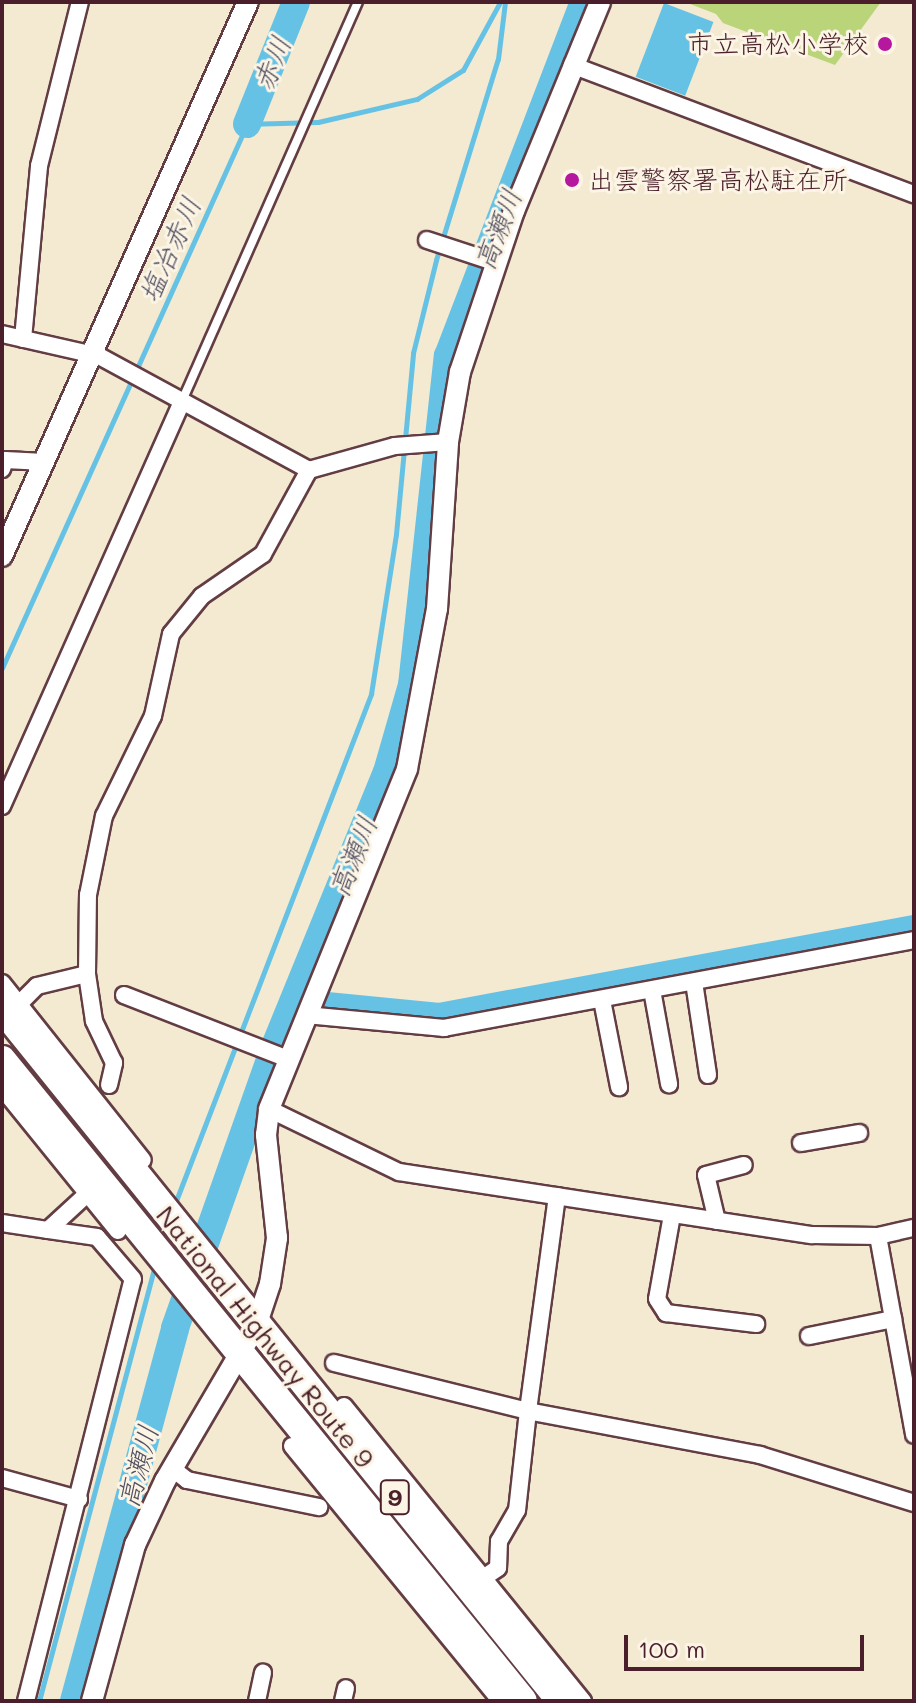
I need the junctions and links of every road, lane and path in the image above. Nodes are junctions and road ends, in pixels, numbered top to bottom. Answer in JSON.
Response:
{"nodes":[{"id":1,"x":80,"y":2,"type":"edge"},
{"id":2,"x":248,"y":2,"type":"edge"},
{"id":3,"x":358,"y":2,"type":"edge"},
{"id":4,"x":600,"y":2,"type":"edge"},
{"id":5,"x":572,"y":65,"type":"junction"},
{"id":6,"x":914,"y":194,"type":"edge"},
{"id":7,"x":427,"y":240,"type":"dead end"},
{"id":8,"x":497,"y":263,"type":"junction"},
{"id":9,"x":2,"y":334,"type":"edge"},
{"id":10,"x":23,"y":339,"type":"junction"},
{"id":11,"x":93,"y":355,"type":"junction"},
{"id":12,"x":182,"y":401,"type":"junction"},
{"id":13,"x":448,"y":442,"type":"junction"},
{"id":14,"x":45,"y":462,"type":"junction"},
{"id":15,"x":2,"y":469,"type":"edge"},
{"id":16,"x":309,"y":470,"type":"junction"},
{"id":17,"x":2,"y":556,"type":"edge"},
{"id":18,"x":2,"y":806,"type":"edge"},
{"id":19,"x":914,"y":940,"type":"edge"},
{"id":20,"x":87,"y":974,"type":"junction"},
{"id":21,"x":694,"y":982,"type":"junction"},
{"id":22,"x":2,"y":983,"type":"edge"},
{"id":23,"x":652,"y":990,"type":"junction"},
{"id":24,"x":124,"y":995,"type":"dead end"},
{"id":25,"x":602,"y":1000,"type":"junction"},
{"id":26,"x":10,"y":1006,"type":"edge"},
{"id":27,"x":306,"y":1015,"type":"junction"},
{"id":28,"x":288,"y":1059,"type":"junction"},
{"id":29,"x":2,"y":1060,"type":"edge"},
{"id":30,"x":708,"y":1075,"type":"dead end"},
{"id":31,"x":669,"y":1084,"type":"dead end"},
{"id":32,"x":109,"y":1085,"type":"dead end"},
{"id":33,"x":619,"y":1087,"type":"dead end"},
{"id":34,"x":2,"y":1088,"type":"edge"},
{"id":35,"x":269,"y":1109,"type":"junction"},
{"id":36,"x":859,"y":1133,"type":"dead end"},
{"id":37,"x":801,"y":1143,"type":"dead end"},
{"id":38,"x":134,"y":1162,"type":"junction"},
{"id":39,"x":744,"y":1165,"type":"dead end"},
{"id":40,"x":557,"y":1196,"type":"junction"},
{"id":41,"x":90,"y":1197,"type":"junction"},
{"id":42,"x":672,"y":1215,"type":"junction"},
{"id":43,"x":717,"y":1221,"type":"junction"},
{"id":44,"x":127,"y":1222,"type":"junction"},
{"id":45,"x":2,"y":1223,"type":"edge"},
{"id":46,"x":914,"y":1228,"type":"edge"},
{"id":47,"x":48,"y":1230,"type":"junction"},
{"id":48,"x":878,"y":1236,"type":"junction"},
{"id":49,"x":893,"y":1319,"type":"junction"},
{"id":50,"x":756,"y":1324,"type":"dead end"},
{"id":51,"x":256,"y":1326,"type":"junction"},
{"id":52,"x":809,"y":1336,"type":"dead end"},
{"id":53,"x":241,"y":1352,"type":"junction"},
{"id":54,"x":334,"y":1363,"type":"dead end"},
{"id":55,"x":344,"y":1406,"type":"dead end"},
{"id":56,"x":528,"y":1411,"type":"junction"},
{"id":57,"x":914,"y":1435,"type":"edge"},
{"id":58,"x":292,"y":1446,"type":"dead end"},
{"id":59,"x":173,"y":1469,"type":"junction"},
{"id":60,"x":2,"y":1478,"type":"edge"},
{"id":61,"x":384,"y":1484,"type":"junction"},
{"id":62,"x":418,"y":1498,"type":"junction"},
{"id":63,"x":79,"y":1499,"type":"junction"},
{"id":64,"x":914,"y":1503,"type":"edge"},
{"id":65,"x":319,"y":1507,"type":"dead end"},
{"id":66,"x":368,"y":1509,"type":"junction"},
{"id":67,"x":373,"y":1545,"type":"junction"},
{"id":68,"x":483,"y":1578,"type":"junction"},
{"id":69,"x":558,"y":1670,"type":"junction"},
{"id":70,"x":263,"y":1673,"type":"dead end"},
{"id":71,"x":26,"y":1701,"type":"edge"},
{"id":72,"x":92,"y":1701,"type":"edge"},
{"id":73,"x":257,"y":1701,"type":"edge"},
{"id":74,"x":501,"y":1701,"type":"edge"},
{"id":75,"x":523,"y":1701,"type":"edge"},
{"id":76,"x":561,"y":1701,"type":"edge"},
{"id":77,"x":583,"y":1701,"type":"edge"}],
"edges":[{"from":1,"to":10,"type":"street"},
{"from":2,"to":11,"type":"street"},
{"from":3,"to":12,"type":"lane"},
{"from":4,"to":5,"type":"street"},
{"from":5,"to":6,"type":"street"},
{"from":5,"to":8,"type":"street"},
{"from":7,"to":8,"type":"street"},
{"from":8,"to":13,"type":"street"},
{"from":9,"to":10,"type":"street"},
{"from":10,"to":11,"type":"street"},
{"from":11,"to":12,"type":"street"},
{"from":11,"to":14,"type":"street"},
{"from":12,"to":16,"type":"street"},
{"from":12,"to":18,"type":"street"},
{"from":13,"to":16,"type":"street"},
{"from":13,"to":27,"type":"street"},
{"from":14,"to":15,"type":"street"},
{"from":14,"to":17,"type":"street"},
{"from":16,"to":20,"type":"street"},
{"from":19,"to":21,"type":"street"},
{"from":20,"to":26,"type":"street"},
{"from":20,"to":32,"type":"street"},
{"from":21,"to":23,"type":"street"},
{"from":21,"to":30,"type":"street"},
{"from":22,"to":26,"type":"street"},
{"from":23,"to":25,"type":"street"},
{"from":23,"to":31,"type":"street"},
{"from":24,"to":28,"type":"street"},
{"from":25,"to":27,"type":"street"},
{"from":25,"to":33,"type":"street"},
{"from":26,"to":38,"type":"highway","name":"National Highway Route 9","number":"9"},
{"from":26,"to":38,"type":"street"},
{"from":27,"to":28,"type":"street"},
{"from":28,"to":35,"type":"street"},
{"from":29,"to":44,"type":"highway","name":"National Highway Route 9","number":"9"},
{"from":34,"to":41,"type":"street"},
{"from":35,"to":40,"type":"street"},
{"from":35,"to":51,"type":"street"},
{"from":36,"to":37,"type":"street"},
{"from":38,"to":51,"type":"highway","name":"National Highway Route 9","number":"9"},
{"from":39,"to":43,"type":"street"},
{"from":40,"to":42,"type":"street"},
{"from":40,"to":56,"type":"street"},
{"from":41,"to":44,"type":"street"},
{"from":41,"to":44,"type":"street"},
{"from":41,"to":47,"type":"street"},
{"from":42,"to":43,"type":"street"},
{"from":42,"to":50,"type":"street"},
{"from":43,"to":48,"type":"street"},
{"from":44,"to":53,"type":"highway","name":"National Highway Route 9","number":"9"},
{"from":45,"to":47,"type":"street"},
{"from":46,"to":48,"type":"street"},
{"from":47,"to":63,"type":"street"},
{"from":48,"to":49,"type":"street"},
{"from":49,"to":52,"type":"street"},
{"from":49,"to":57,"type":"street"},
{"from":51,"to":53,"type":"street"},
{"from":51,"to":61,"type":"highway","name":"National Highway Route 9","number":"9"},
{"from":53,"to":59,"type":"street"},
{"from":53,"to":66,"type":"highway","name":"National Highway Route 9","number":"9"},
{"from":54,"to":56,"type":"street"},
{"from":55,"to":62,"type":"street"},
{"from":56,"to":64,"type":"street"},
{"from":56,"to":68,"type":"street"},
{"from":58,"to":67,"type":"street"},
{"from":59,"to":65,"type":"street"},
{"from":59,"to":72,"type":"street"},
{"from":60,"to":63,"type":"street"},
{"from":61,"to":62,"type":"street"},
{"from":61,"to":76,"type":"highway","name":"National Highway Route 9","number":"9"},
{"from":62,"to":68,"type":"street"},
{"from":63,"to":71,"type":"street"},
{"from":66,"to":67,"type":"street"},
{"from":66,"to":75,"type":"highway","name":"National Highway Route 9","number":"9"},
{"from":67,"to":74,"type":"street"},
{"from":68,"to":69,"type":"street"},
{"from":69,"to":76,"type":"street"},
{"from":69,"to":77,"type":"street"},
{"from":70,"to":73,"type":"street"}]}
